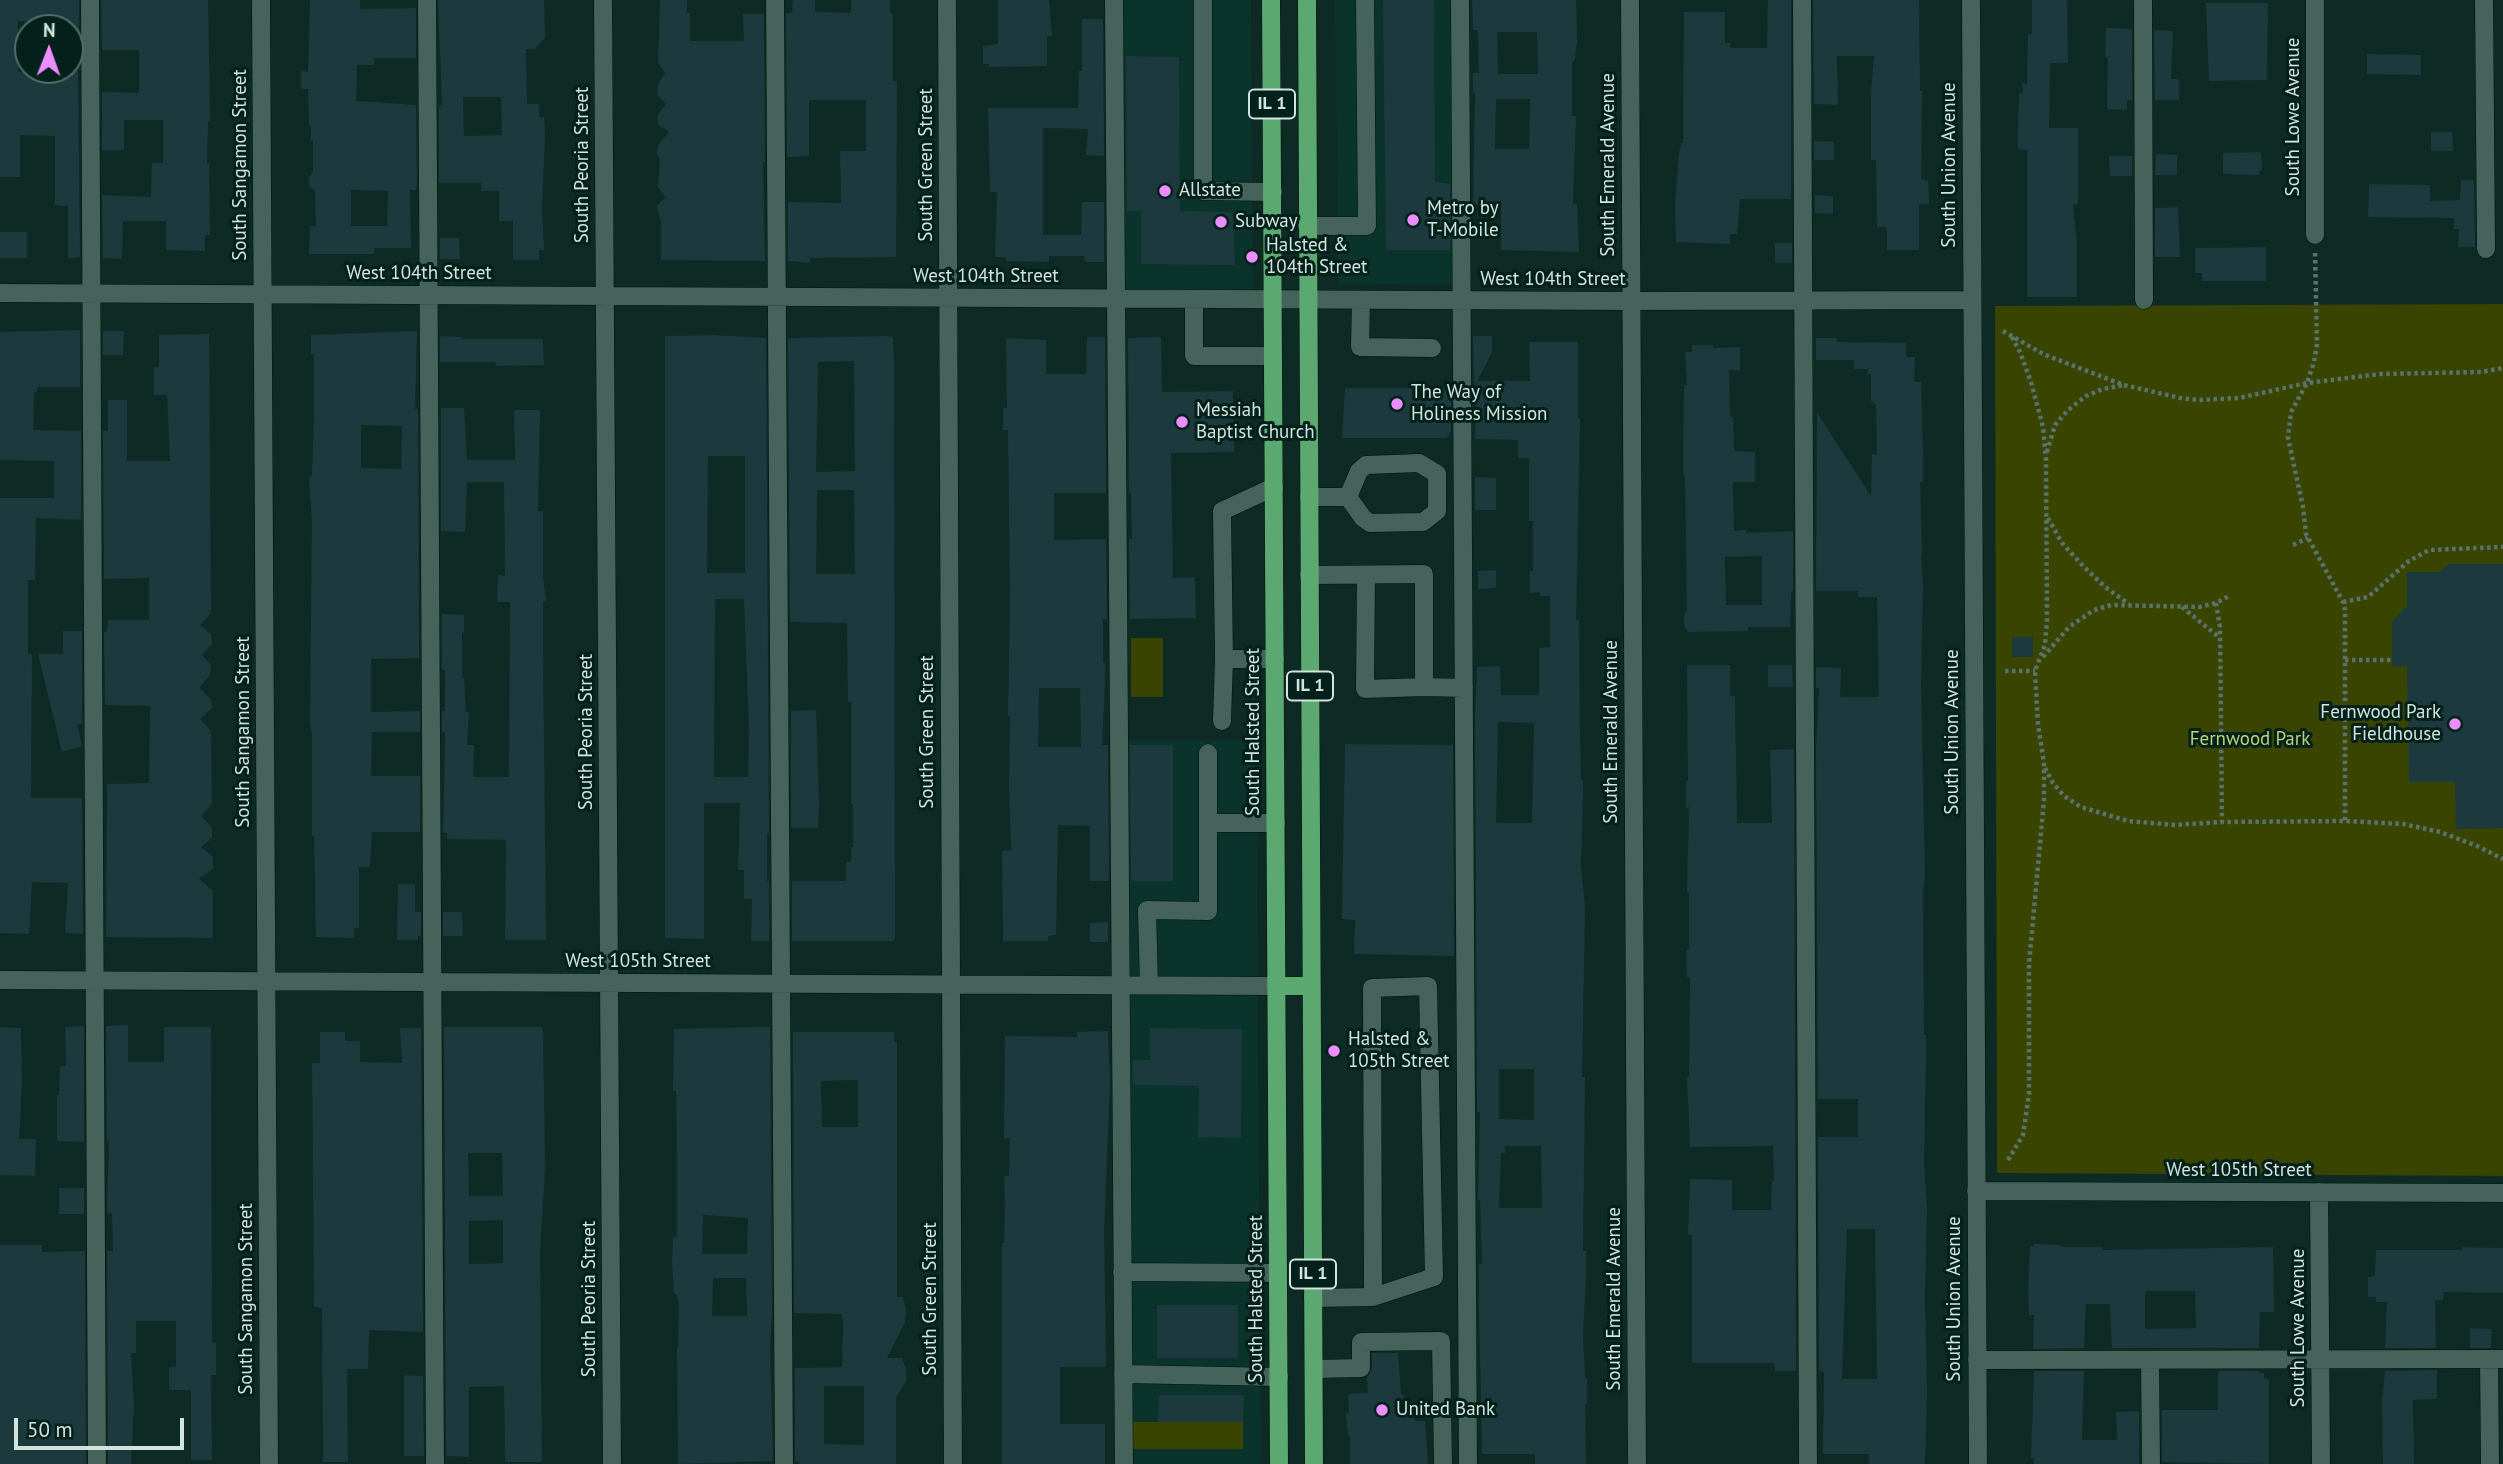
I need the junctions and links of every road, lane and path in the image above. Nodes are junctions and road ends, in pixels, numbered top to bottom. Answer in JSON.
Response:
{"nodes":[{"id":1,"x":90,"y":0,"type":"edge"},
{"id":2,"x":261,"y":0,"type":"edge"},
{"id":3,"x":427,"y":0,"type":"edge"},
{"id":4,"x":603,"y":0,"type":"edge"},
{"id":5,"x":775,"y":0,"type":"edge"},
{"id":6,"x":947,"y":0,"type":"edge"},
{"id":7,"x":1114,"y":0,"type":"edge"},
{"id":8,"x":1203,"y":0,"type":"edge"},
{"id":9,"x":1271,"y":0,"type":"edge"},
{"id":10,"x":1307,"y":0,"type":"edge"},
{"id":11,"x":1365,"y":0,"type":"edge"},
{"id":12,"x":1460,"y":0,"type":"edge"},
{"id":13,"x":1630,"y":0,"type":"edge"},
{"id":14,"x":1801,"y":0,"type":"edge"},
{"id":15,"x":1971,"y":0,"type":"edge"},
{"id":16,"x":2143,"y":0,"type":"edge"},
{"id":17,"x":2315,"y":0,"type":"edge"},
{"id":18,"x":2484,"y":0,"type":"edge"},
{"id":19,"x":1273,"y":192,"type":"junction"},
{"id":20,"x":1307,"y":226,"type":"junction"},
{"id":21,"x":2315,"y":235,"type":"joint"},
{"id":22,"x":2486,"y":249,"type":"dead end"},
{"id":23,"x":0,"y":293,"type":"edge"},
{"id":24,"x":93,"y":293,"type":"junction"},
{"id":25,"x":263,"y":295,"type":"junction"},
{"id":26,"x":428,"y":295,"type":"junction"},
{"id":27,"x":605,"y":296,"type":"junction"},
{"id":28,"x":777,"y":297,"type":"junction"},
{"id":29,"x":948,"y":298,"type":"junction"},
{"id":30,"x":1116,"y":299,"type":"junction"},
{"id":31,"x":1194,"y":299,"type":"junction"},
{"id":32,"x":1273,"y":299,"type":"junction"},
{"id":33,"x":1308,"y":300,"type":"junction"},
{"id":34,"x":1361,"y":300,"type":"junction"},
{"id":35,"x":1462,"y":300,"type":"junction"},
{"id":36,"x":1972,"y":300,"type":"junction"},
{"id":37,"x":2144,"y":300,"type":"dead end"},
{"id":38,"x":1803,"y":301,"type":"junction"},
{"id":39,"x":1630,"y":302,"type":"junction"},
{"id":40,"x":2003,"y":331,"type":"dead end"},
{"id":41,"x":2011,"y":337,"type":"junction"},
{"id":42,"x":1432,"y":348,"type":"dead end"},
{"id":43,"x":1273,"y":356,"type":"junction"},
{"id":44,"x":2503,"y":368,"type":"edge"},
{"id":45,"x":2307,"y":383,"type":"junction"},
{"id":46,"x":2124,"y":385,"type":"junction"},
{"id":47,"x":2046,"y":459,"type":"junction"},
{"id":48,"x":1274,"y":486,"type":"junction"},
{"id":49,"x":1309,"y":497,"type":"junction"},
{"id":50,"x":1348,"y":497,"type":"junction"},
{"id":51,"x":2046,"y":516,"type":"junction"},
{"id":52,"x":2308,"y":538,"type":"junction"},
{"id":53,"x":2293,"y":545,"type":"dead end"},
{"id":54,"x":2503,"y":547,"type":"edge"},
{"id":55,"x":1309,"y":575,"type":"junction"},
{"id":56,"x":1366,"y":575,"type":"junction"},
{"id":57,"x":2229,"y":596,"type":"dead end"},
{"id":58,"x":2343,"y":602,"type":"junction"},
{"id":59,"x":2216,"y":603,"type":"junction"},
{"id":60,"x":2130,"y":605,"type":"junction"},
{"id":61,"x":2181,"y":607,"type":"junction"},
{"id":62,"x":2220,"y":638,"type":"junction"},
{"id":63,"x":1224,"y":659,"type":"junction"},
{"id":64,"x":1275,"y":659,"type":"junction"},
{"id":65,"x":2040,"y":660,"type":"junction"},
{"id":66,"x":2345,"y":660,"type":"junction"},
{"id":67,"x":2392,"y":660,"type":"dead end"},
{"id":68,"x":2005,"y":671,"type":"dead end"},
{"id":69,"x":2035,"y":671,"type":"junction"},
{"id":70,"x":1424,"y":687,"type":"junction"},
{"id":71,"x":1464,"y":688,"type":"junction"},
{"id":72,"x":1222,"y":722,"type":"dead end"},
{"id":73,"x":1208,"y":753,"type":"dead end"},
{"id":74,"x":2044,"y":764,"type":"junction"},
{"id":75,"x":2346,"y":821,"type":"junction"},
{"id":76,"x":2222,"y":822,"type":"junction"},
{"id":77,"x":1208,"y":823,"type":"junction"},
{"id":78,"x":1276,"y":823,"type":"junction"},
{"id":79,"x":2503,"y":859,"type":"edge"},
{"id":80,"x":0,"y":980,"type":"edge"},
{"id":81,"x":95,"y":981,"type":"junction"},
{"id":82,"x":267,"y":981,"type":"junction"},
{"id":83,"x":432,"y":982,"type":"junction"},
{"id":84,"x":609,"y":983,"type":"junction"},
{"id":85,"x":781,"y":984,"type":"junction"},
{"id":86,"x":950,"y":984,"type":"junction"},
{"id":87,"x":1120,"y":985,"type":"junction"},
{"id":88,"x":1149,"y":985,"type":"junction"},
{"id":89,"x":1276,"y":986,"type":"junction"},
{"id":90,"x":1311,"y":986,"type":"junction"},
{"id":91,"x":2008,"y":1160,"type":"dead end"},
{"id":92,"x":1976,"y":1191,"type":"junction"},
{"id":93,"x":2319,"y":1192,"type":"junction"},
{"id":94,"x":2503,"y":1193,"type":"edge"},
{"id":95,"x":1122,"y":1272,"type":"junction"},
{"id":96,"x":1278,"y":1273,"type":"junction"},
{"id":97,"x":1373,"y":1297,"type":"junction"},
{"id":98,"x":1313,"y":1298,"type":"junction"},
{"id":99,"x":2320,"y":1359,"type":"junction"},
{"id":100,"x":2496,"y":1359,"type":"edge"},
{"id":101,"x":1977,"y":1360,"type":"junction"},
{"id":102,"x":2150,"y":1360,"type":"junction"},
{"id":103,"x":1314,"y":1369,"type":"junction"},
{"id":104,"x":1123,"y":1374,"type":"junction"},
{"id":105,"x":1279,"y":1377,"type":"junction"},
{"id":106,"x":97,"y":1464,"type":"edge"},
{"id":107,"x":269,"y":1464,"type":"edge"},
{"id":108,"x":435,"y":1464,"type":"edge"},
{"id":109,"x":612,"y":1464,"type":"edge"},
{"id":110,"x":784,"y":1464,"type":"edge"},
{"id":111,"x":953,"y":1464,"type":"edge"},
{"id":112,"x":1124,"y":1464,"type":"edge"},
{"id":113,"x":1279,"y":1464,"type":"edge"},
{"id":114,"x":1314,"y":1464,"type":"edge"},
{"id":115,"x":1443,"y":1464,"type":"edge"},
{"id":116,"x":1468,"y":1464,"type":"edge"},
{"id":117,"x":1637,"y":1464,"type":"edge"},
{"id":118,"x":1808,"y":1464,"type":"edge"},
{"id":119,"x":1978,"y":1464,"type":"edge"},
{"id":120,"x":2151,"y":1464,"type":"edge"},
{"id":121,"x":2321,"y":1464,"type":"edge"},
{"id":122,"x":2490,"y":1464,"type":"edge"}],
"edges":[{"from":1,"to":24,"type":"street"},
{"from":2,"to":25,"type":"street","name":"South Sangamon Street"},
{"from":3,"to":26,"type":"street"},
{"from":4,"to":27,"type":"street","name":"South Peoria Street"},
{"from":5,"to":28,"type":"street"},
{"from":6,"to":29,"type":"street","name":"South Green Street"},
{"from":7,"to":30,"type":"street"},
{"from":8,"to":19,"type":"street"},
{"from":9,"to":19,"type":"main road","name":"South Halsted Street","number":"IL 1"},
{"from":10,"to":20,"type":"main road","number":"IL 1"},
{"from":11,"to":20,"type":"street"},
{"from":12,"to":35,"type":"street"},
{"from":13,"to":39,"type":"street","name":"South Emerald Avenue"},
{"from":14,"to":38,"type":"street"},
{"from":15,"to":36,"type":"street","name":"South Union Avenue"},
{"from":16,"to":37,"type":"street"},
{"from":17,"to":21,"type":"street","name":"South Lowe Avenue"},
{"from":18,"to":22,"type":"street"},
{"from":19,"to":32,"type":"main road","name":"South Halsted Street","number":"IL 1"},
{"from":20,"to":33,"type":"main road","number":"IL 1"},
{"from":21,"to":45,"type":"path"},
{"from":23,"to":24,"type":"street","name":"West 104th Street"},
{"from":24,"to":25,"type":"street","name":"West 104th Street"},
{"from":24,"to":81,"type":"street"},
{"from":25,"to":26,"type":"street","name":"West 104th Street"},
{"from":25,"to":82,"type":"street","name":"South Sangamon Street"},
{"from":26,"to":27,"type":"street","name":"West 104th Street"},
{"from":26,"to":83,"type":"street"},
{"from":27,"to":28,"type":"street","name":"West 104th Street"},
{"from":27,"to":84,"type":"street","name":"South Peoria Street"},
{"from":28,"to":29,"type":"street","name":"West 104th Street"},
{"from":28,"to":85,"type":"street"},
{"from":29,"to":30,"type":"street","name":"West 104th Street"},
{"from":29,"to":86,"type":"street","name":"South Green Street"},
{"from":30,"to":31,"type":"street","name":"West 104th Street"},
{"from":30,"to":87,"type":"street"},
{"from":31,"to":32,"type":"street","name":"West 104th Street"},
{"from":31,"to":43,"type":"street"},
{"from":32,"to":33,"type":"street","name":"West 104th Street"},
{"from":32,"to":43,"type":"main road","name":"South Halsted Street","number":"IL 1"},
{"from":33,"to":34,"type":"street","name":"West 104th Street"},
{"from":33,"to":49,"type":"main road","number":"IL 1"},
{"from":34,"to":35,"type":"street","name":"West 104th Street"},
{"from":34,"to":42,"type":"street"},
{"from":35,"to":39,"type":"street","name":"West 104th Street"},
{"from":35,"to":71,"type":"street"},
{"from":36,"to":38,"type":"street","name":"West 104th Street"},
{"from":36,"to":92,"type":"street","name":"South Union Avenue"},
{"from":38,"to":39,"type":"street","name":"West 104th Street"},
{"from":38,"to":118,"type":"street"},
{"from":39,"to":117,"type":"street","name":"South Emerald Avenue"},
{"from":40,"to":41,"type":"path"},
{"from":41,"to":46,"type":"path"},
{"from":41,"to":47,"type":"path"},
{"from":43,"to":48,"type":"main road","name":"South Halsted Street","number":"IL 1"},
{"from":44,"to":45,"type":"path"},
{"from":45,"to":46,"type":"path"},
{"from":45,"to":52,"type":"path"},
{"from":46,"to":47,"type":"path"},
{"from":47,"to":51,"type":"path"},
{"from":48,"to":63,"type":"street"},
{"from":48,"to":64,"type":"main road","name":"South Halsted Street","number":"IL 1"},
{"from":49,"to":50,"type":"street"},
{"from":49,"to":55,"type":"main road","number":"IL 1"},
{"from":50,"to":50,"type":"street"},
{"from":51,"to":60,"type":"path"},
{"from":51,"to":65,"type":"path"},
{"from":52,"to":53,"type":"path"},
{"from":52,"to":58,"type":"path"},
{"from":54,"to":58,"type":"path"},
{"from":55,"to":56,"type":"street"},
{"from":55,"to":90,"type":"main road","number":"IL 1"},
{"from":56,"to":70,"type":"street"},
{"from":56,"to":70,"type":"street"},
{"from":57,"to":59,"type":"path"},
{"from":58,"to":66,"type":"path"},
{"from":59,"to":61,"type":"path"},
{"from":59,"to":62,"type":"path"},
{"from":60,"to":61,"type":"path"},
{"from":60,"to":65,"type":"path"},
{"from":61,"to":62,"type":"path"},
{"from":62,"to":76,"type":"path"},
{"from":63,"to":64,"type":"street"},
{"from":63,"to":72,"type":"street"},
{"from":64,"to":78,"type":"main road","name":"South Halsted Street","number":"IL 1"},
{"from":65,"to":69,"type":"path"},
{"from":66,"to":67,"type":"path"},
{"from":66,"to":75,"type":"path"},
{"from":68,"to":69,"type":"path"},
{"from":69,"to":74,"type":"path"},
{"from":70,"to":71,"type":"street"},
{"from":71,"to":116,"type":"street"},
{"from":73,"to":77,"type":"street"},
{"from":74,"to":76,"type":"path"},
{"from":74,"to":91,"type":"path"},
{"from":75,"to":76,"type":"path"},
{"from":75,"to":79,"type":"path"},
{"from":77,"to":78,"type":"street"},
{"from":77,"to":88,"type":"street"},
{"from":78,"to":89,"type":"main road","name":"South Halsted Street","number":"IL 1"},
{"from":80,"to":81,"type":"street","name":"West 105th Street"},
{"from":81,"to":82,"type":"street","name":"West 105th Street"},
{"from":81,"to":106,"type":"street"},
{"from":82,"to":83,"type":"street","name":"West 105th Street"},
{"from":82,"to":107,"type":"street","name":"South Sangamon Street"},
{"from":83,"to":84,"type":"street","name":"West 105th Street"},
{"from":83,"to":108,"type":"street"},
{"from":84,"to":85,"type":"street","name":"West 105th Street"},
{"from":84,"to":109,"type":"street","name":"South Peoria Street"},
{"from":85,"to":86,"type":"street","name":"West 105th Street"},
{"from":85,"to":110,"type":"street"},
{"from":86,"to":87,"type":"street","name":"West 105th Street"},
{"from":86,"to":111,"type":"street","name":"South Green Street"},
{"from":87,"to":88,"type":"street","name":"West 105th Street"},
{"from":87,"to":95,"type":"street"},
{"from":88,"to":89,"type":"street","name":"West 105th Street"},
{"from":89,"to":90,"type":"main road"},
{"from":89,"to":96,"type":"main road","name":"South Halsted Street","number":"IL 1"},
{"from":90,"to":98,"type":"main road","number":"IL 1"},
{"from":92,"to":93,"type":"street","name":"West 105th Street"},
{"from":92,"to":101,"type":"street","name":"South Union Avenue"},
{"from":93,"to":94,"type":"street","name":"West 105th Street"},
{"from":93,"to":99,"type":"street","name":"South Lowe Avenue"},
{"from":95,"to":96,"type":"street"},
{"from":95,"to":104,"type":"street"},
{"from":96,"to":105,"type":"main road","name":"South Halsted Street","number":"IL 1"},
{"from":97,"to":97,"type":"street"},
{"from":97,"to":98,"type":"street"},
{"from":98,"to":103,"type":"main road","number":"IL 1"},
{"from":99,"to":100,"type":"street"},
{"from":99,"to":102,"type":"street"},
{"from":99,"to":121,"type":"street","name":"South Lowe Avenue"},
{"from":100,"to":122,"type":"street"},
{"from":101,"to":102,"type":"street"},
{"from":101,"to":119,"type":"street","name":"South Union Avenue"},
{"from":102,"to":120,"type":"street"},
{"from":103,"to":114,"type":"main road","number":"IL 1"},
{"from":103,"to":115,"type":"street"},
{"from":104,"to":105,"type":"street"},
{"from":104,"to":112,"type":"street"},
{"from":105,"to":113,"type":"main road","name":"South Halsted Street","number":"IL 1"}]}
